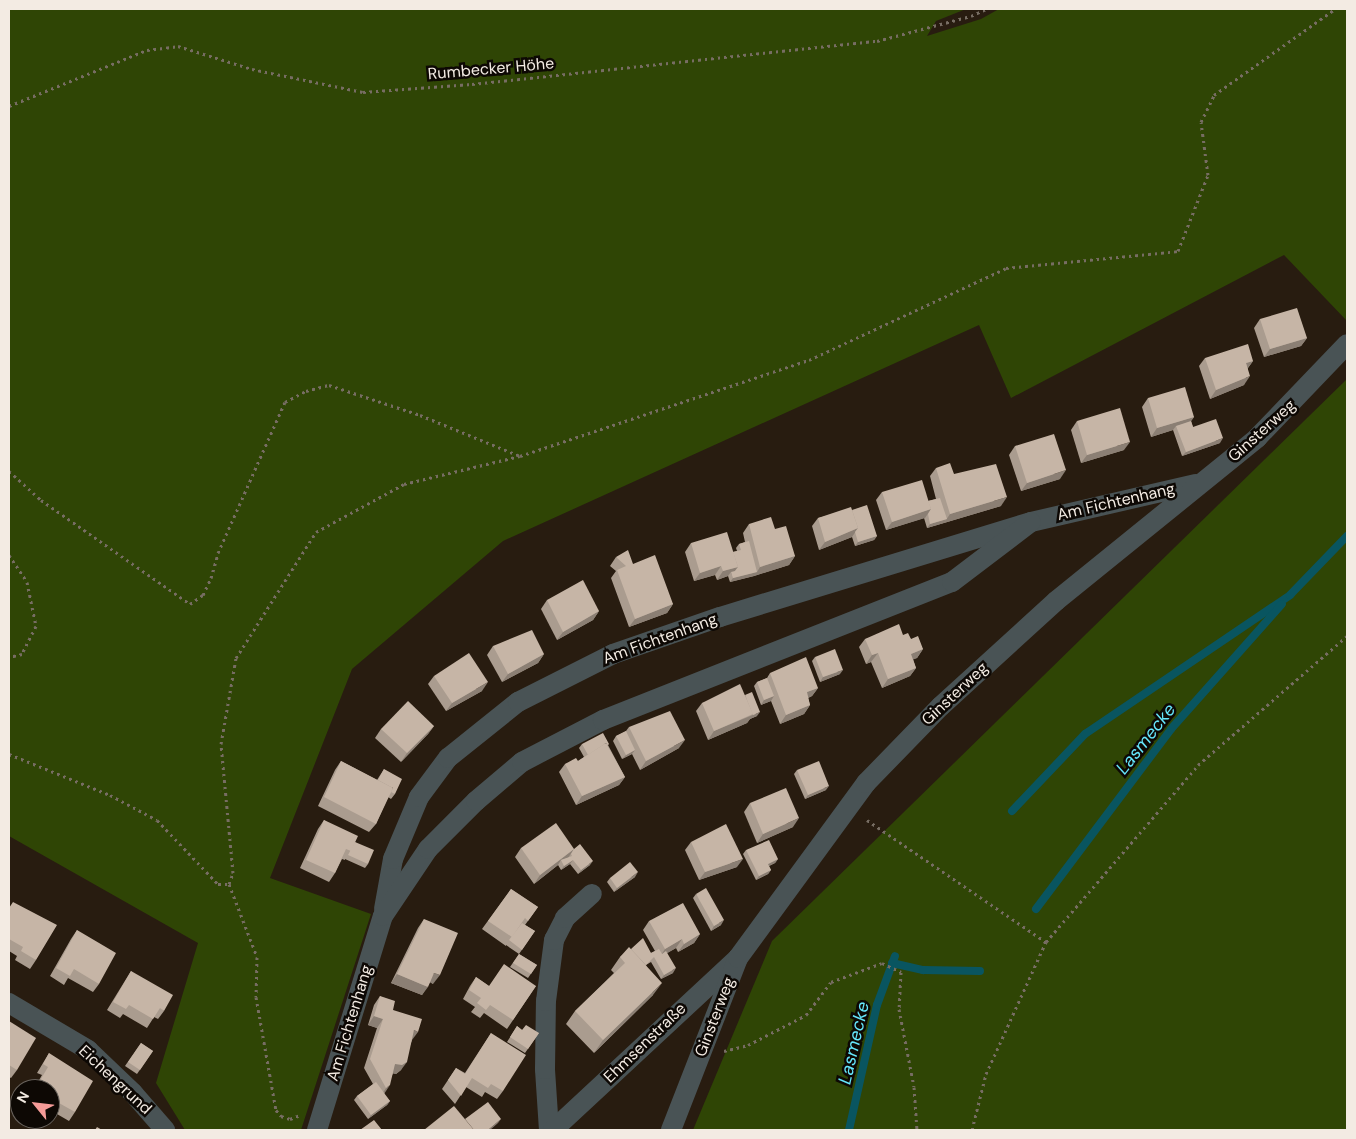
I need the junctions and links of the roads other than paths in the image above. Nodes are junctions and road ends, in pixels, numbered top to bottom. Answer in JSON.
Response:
{"nodes":[{"id":1,"x":1347,"y":344,"type":"edge"},
{"id":2,"x":1202,"y":482,"type":"junction"},
{"id":3,"x":1031,"y":522,"type":"junction"},
{"id":4,"x":592,"y":894,"type":"dead end"},
{"id":5,"x":382,"y":916,"type":"junction"},
{"id":6,"x":738,"y":958,"type":"junction"},
{"id":7,"x":9,"y":1003,"type":"edge"},
{"id":8,"x":165,"y":1130,"type":"edge"},
{"id":9,"x":317,"y":1130,"type":"edge"},
{"id":10,"x":548,"y":1130,"type":"edge"},
{"id":11,"x":553,"y":1130,"type":"edge"},
{"id":12,"x":671,"y":1130,"type":"edge"}],
"edges":[{"from":1,"to":2,"type":"street","name":"Ginsterweg"},
{"from":2,"to":3,"type":"street","name":"Am Fichtenhang"},
{"from":2,"to":6,"type":"street","name":"Ginsterweg"},
{"from":3,"to":5,"type":"street","name":"Am Fichtenhang"},
{"from":3,"to":5,"type":"street","name":"Am Fichtenhang"},
{"from":4,"to":10,"type":"street"},
{"from":5,"to":9,"type":"street","name":"Am Fichtenhang"},
{"from":6,"to":11,"type":"street","name":"Ehmsenstraße"},
{"from":6,"to":12,"type":"street","name":"Ginsterweg"},
{"from":7,"to":8,"type":"street","name":"Eichengrund"}]}
